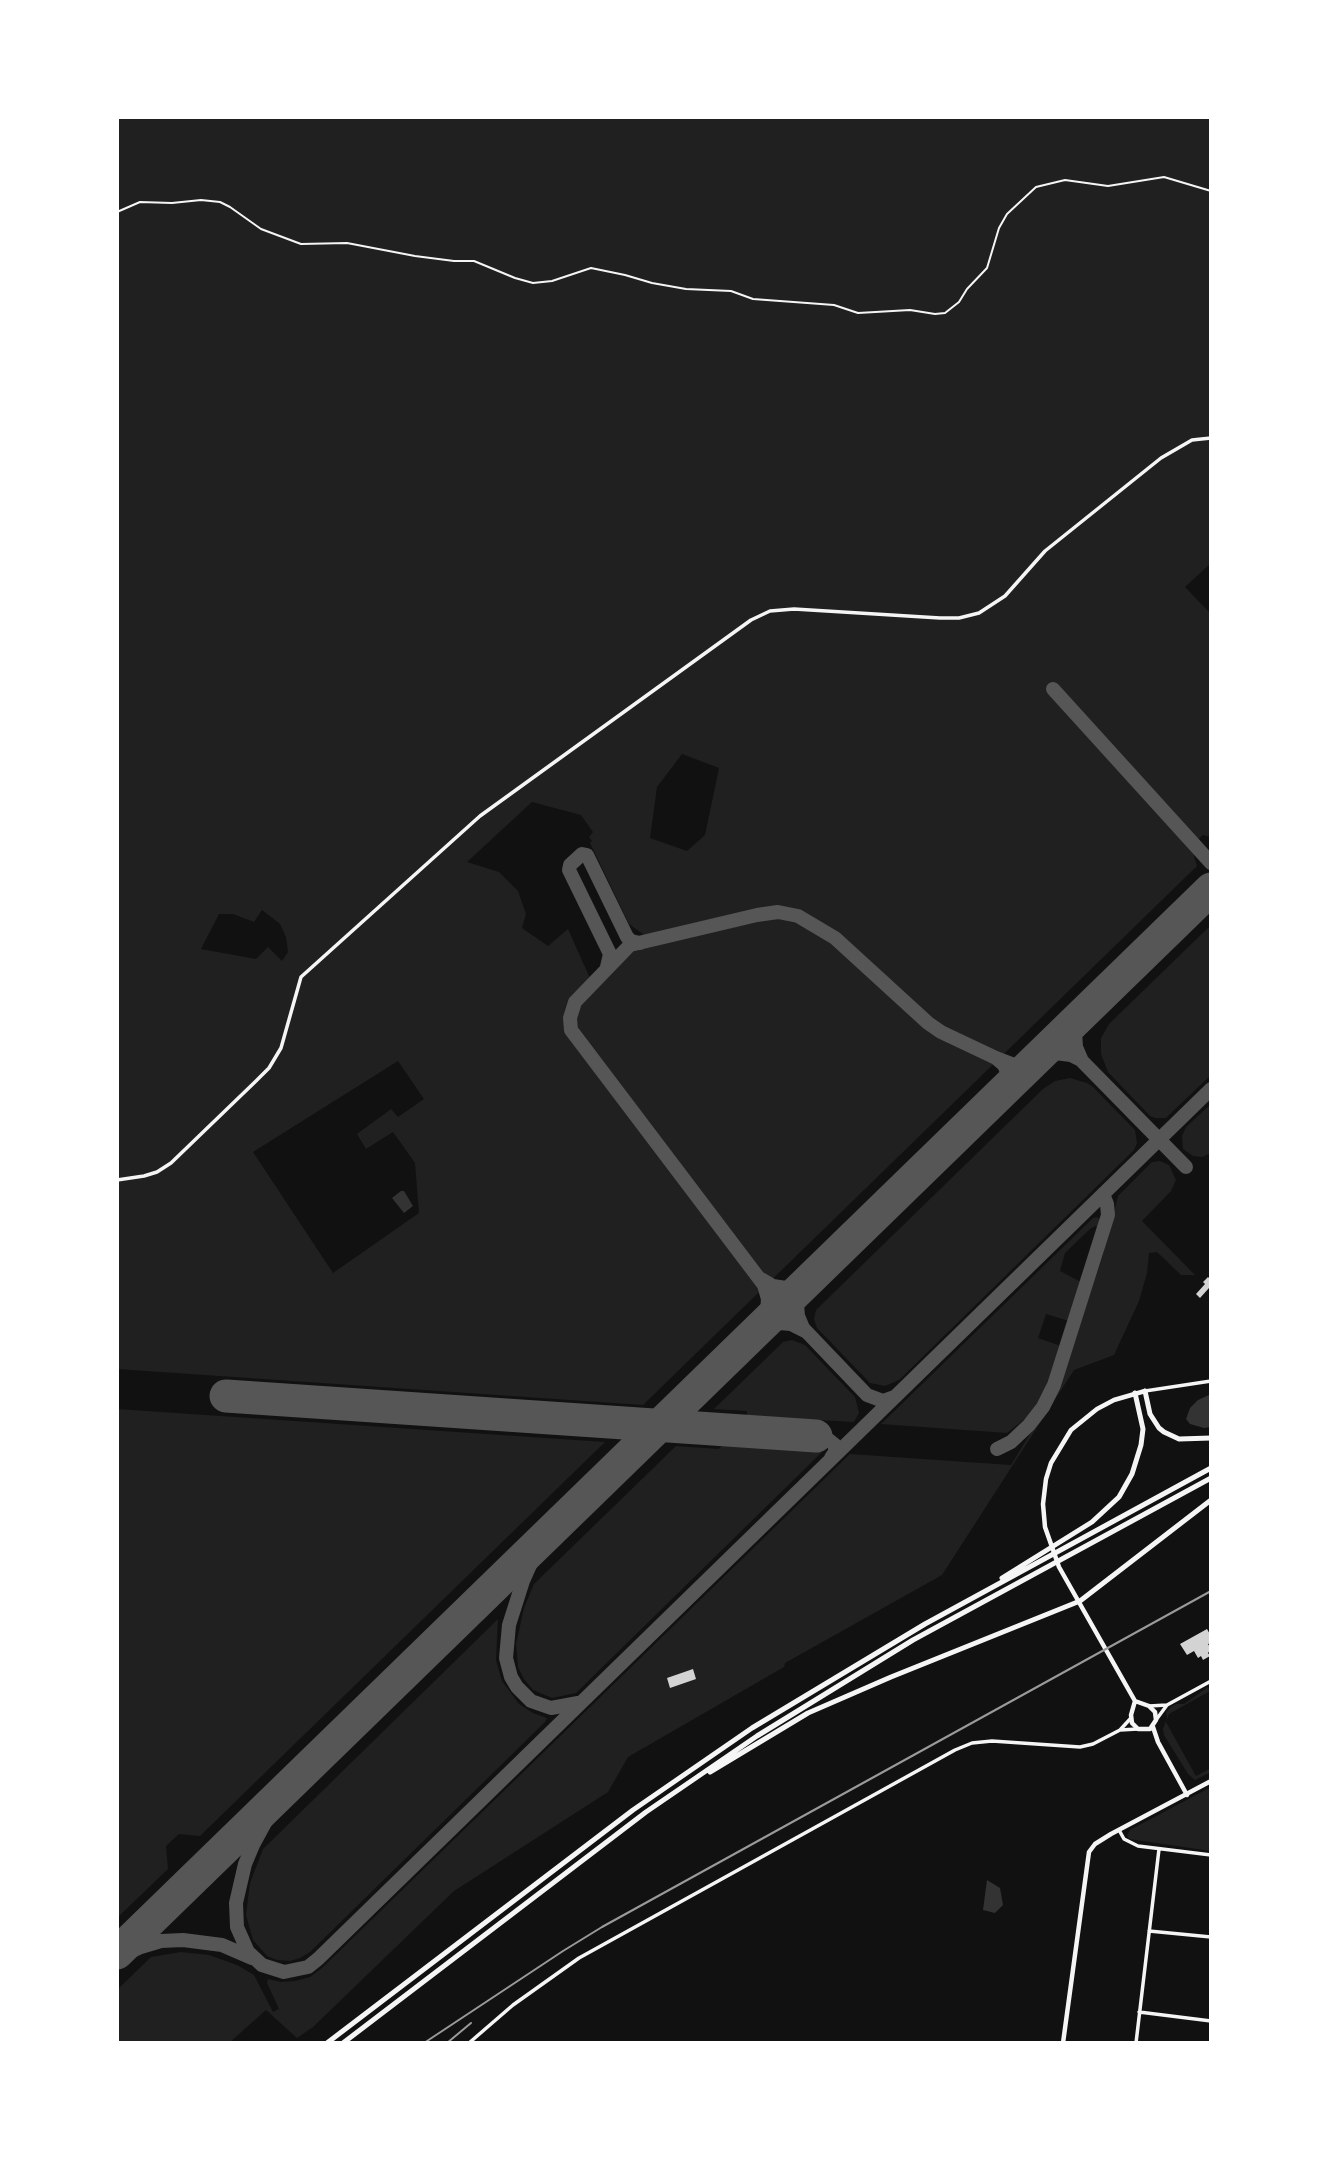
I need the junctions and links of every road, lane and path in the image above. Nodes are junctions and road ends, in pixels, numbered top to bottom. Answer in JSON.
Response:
{"nodes":[{"id":1,"x":1211,"y":191,"type":"edge"},
{"id":2,"x":117,"y":212,"type":"edge"},
{"id":3,"x":1211,"y":438,"type":"edge"},
{"id":4,"x":117,"y":1180,"type":"edge"},
{"id":5,"x":1211,"y":1381,"type":"edge"},
{"id":6,"x":1145,"y":1391,"type":"junction"},
{"id":7,"x":1135,"y":1393,"type":"junction"},
{"id":8,"x":1211,"y":1438,"type":"edge"},
{"id":9,"x":1211,"y":1468,"type":"edge"},
{"id":10,"x":1211,"y":1478,"type":"edge"},
{"id":11,"x":1211,"y":1500,"type":"edge"},
{"id":12,"x":1068,"y":1542,"type":"junction"},
{"id":13,"x":1080,"y":1601,"type":"junction"},
{"id":14,"x":1211,"y":1681,"type":"edge"},
{"id":15,"x":1135,"y":1701,"type":"junction"},
{"id":16,"x":1146,"y":1705,"type":"junction"},
{"id":17,"x":1167,"y":1705,"type":"junction"},
{"id":18,"x":1132,"y":1712,"type":"junction"},
{"id":19,"x":1131,"y":1718,"type":"junction"},
{"id":20,"x":1156,"y":1720,"type":"junction"},
{"id":21,"x":1153,"y":1727,"type":"junction"},
{"id":22,"x":1138,"y":1729,"type":"junction"},
{"id":23,"x":1120,"y":1730,"type":"junction"},
{"id":24,"x":1146,"y":1730,"type":"junction"},
{"id":25,"x":1158,"y":1742,"type":"junction"},
{"id":26,"x":1211,"y":1782,"type":"edge"},
{"id":27,"x":683,"y":1786,"type":"junction"},
{"id":28,"x":1187,"y":1795,"type":"junction"},
{"id":29,"x":1119,"y":1830,"type":"junction"},
{"id":30,"x":1159,"y":1849,"type":"junction"},
{"id":31,"x":1211,"y":1855,"type":"edge"},
{"id":32,"x":1149,"y":1931,"type":"junction"},
{"id":33,"x":1211,"y":1937,"type":"edge"},
{"id":34,"x":1139,"y":2012,"type":"junction"},
{"id":35,"x":1211,"y":2021,"type":"edge"},
{"id":36,"x":327,"y":2043,"type":"edge"},
{"id":37,"x":343,"y":2043,"type":"edge"},
{"id":38,"x":469,"y":2043,"type":"edge"},
{"id":39,"x":1063,"y":2043,"type":"edge"},
{"id":40,"x":1136,"y":2043,"type":"edge"}],
"edges":[{"from":1,"to":2,"type":"path"},
{"from":3,"to":4,"type":"street"},
{"from":5,"to":6,"type":"street"},
{"from":6,"to":7,"type":"main road"},
{"from":6,"to":8,"type":"highway"},
{"from":7,"to":12,"type":"highway"},
{"from":7,"to":13,"type":"main road"},
{"from":9,"to":12,"type":"highway"},
{"from":10,"to":27,"type":"highway"},
{"from":11,"to":13,"type":"highway"},
{"from":12,"to":36,"type":"highway"},
{"from":13,"to":15,"type":"main road"},
{"from":13,"to":27,"type":"highway"},
{"from":14,"to":17,"type":"street"},
{"from":15,"to":16,"type":"main road"},
{"from":15,"to":18,"type":"main road"},
{"from":16,"to":17,"type":"street"},
{"from":16,"to":18,"type":"main road"},
{"from":16,"to":20,"type":"main road"},
{"from":17,"to":20,"type":"street"},
{"from":18,"to":19,"type":"main road"},
{"from":19,"to":22,"type":"main road"},
{"from":19,"to":23,"type":"street"},
{"from":20,"to":21,"type":"main road"},
{"from":21,"to":24,"type":"main road"},
{"from":21,"to":25,"type":"main road"},
{"from":22,"to":23,"type":"street"},
{"from":22,"to":24,"type":"main road"},
{"from":23,"to":38,"type":"street"},
{"from":24,"to":25,"type":"main road"},
{"from":25,"to":28,"type":"main road"},
{"from":26,"to":28,"type":"main road"},
{"from":27,"to":37,"type":"highway"},
{"from":28,"to":29,"type":"main road"},
{"from":29,"to":30,"type":"street"},
{"from":29,"to":39,"type":"main road"},
{"from":30,"to":31,"type":"street"},
{"from":30,"to":32,"type":"street"},
{"from":32,"to":33,"type":"street"},
{"from":32,"to":34,"type":"street"},
{"from":34,"to":35,"type":"street"},
{"from":34,"to":40,"type":"street"}]}
